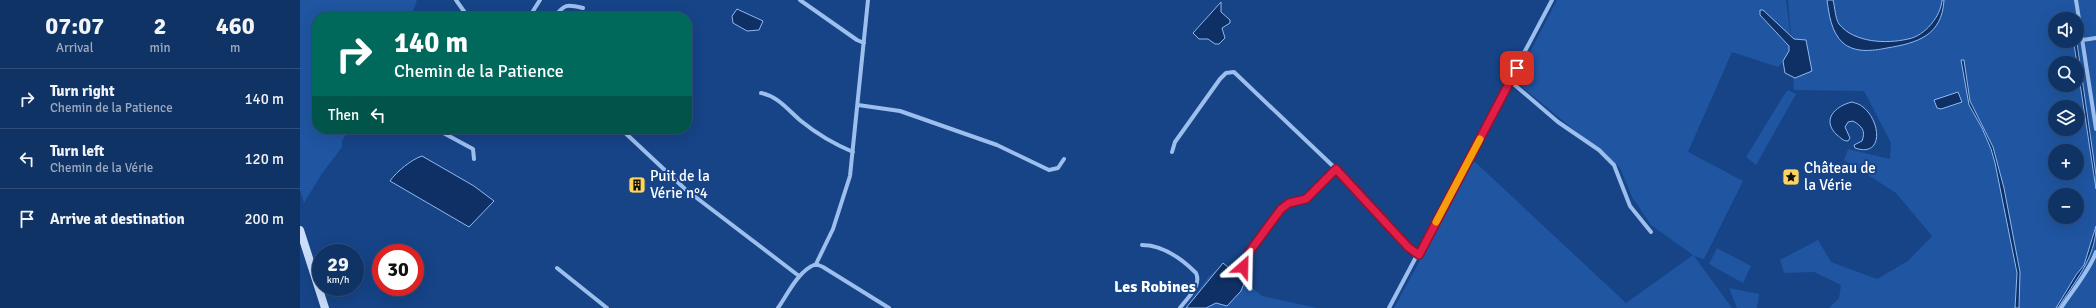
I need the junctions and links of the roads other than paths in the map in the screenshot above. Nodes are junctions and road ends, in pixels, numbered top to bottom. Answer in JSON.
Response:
{"nodes":[{"id":1,"x":456,"y":0,"type":"edge"},
{"id":2,"x":540,"y":0,"type":"edge"},
{"id":3,"x":800,"y":0,"type":"edge"},
{"id":4,"x":868,"y":0,"type":"edge"},
{"id":5,"x":1552,"y":0,"type":"edge"},
{"id":6,"x":2076,"y":0,"type":"edge"},
{"id":7,"x":582,"y":8,"type":"dead end"},
{"id":8,"x":464,"y":12,"type":"edge"},
{"id":9,"x":534,"y":12,"type":"edge"},
{"id":10,"x":558,"y":12,"type":"edge"},
{"id":11,"x":2078,"y":12,"type":"edge"},
{"id":12,"x":2096,"y":38,"type":"edge"},
{"id":13,"x":2084,"y":40,"type":"edge"},
{"id":14,"x":864,"y":43,"type":"junction"},
{"id":15,"x":2084,"y":47,"type":"edge"},
{"id":16,"x":1510,"y":81,"type":"junction"},
{"id":17,"x":761,"y":94,"type":"dead end"},
{"id":18,"x":858,"y":105,"type":"junction"},
{"id":19,"x":2096,"y":129,"type":"edge"},
{"id":20,"x":445,"y":134,"type":"edge"},
{"id":21,"x":626,"y":134,"type":"edge"},
{"id":22,"x":853,"y":152,"type":"junction"},
{"id":23,"x":1172,"y":152,"type":"dead end"},
{"id":24,"x":1064,"y":158,"type":"dead end"},
{"id":25,"x":474,"y":159,"type":"dead end"},
{"id":26,"x":1336,"y":169,"type":"junction"},
{"id":27,"x":300,"y":230,"type":"edge"},
{"id":28,"x":1651,"y":232,"type":"dead end"},
{"id":29,"x":1142,"y":245,"type":"dead end"},
{"id":30,"x":2096,"y":252,"type":"edge"},
{"id":31,"x":1419,"y":255,"type":"junction"},
{"id":32,"x":816,"y":264,"type":"junction"},
{"id":33,"x":2094,"y":264,"type":"edge"},
{"id":34,"x":1243,"y":267,"type":"dead end"},
{"id":35,"x":558,"y":268,"type":"dead end"},
{"id":36,"x":799,"y":276,"type":"junction"},
{"id":37,"x":325,"y":308,"type":"edge"},
{"id":38,"x":607,"y":308,"type":"edge"},
{"id":39,"x":778,"y":308,"type":"edge"},
{"id":40,"x":889,"y":308,"type":"edge"},
{"id":41,"x":1180,"y":308,"type":"edge"},
{"id":42,"x":1389,"y":308,"type":"edge"},
{"id":43,"x":2061,"y":308,"type":"edge"}],
"edges":[{"from":1,"to":8,"type":"street"},
{"from":2,"to":9,"type":"street"},
{"from":3,"to":14,"type":"street"},
{"from":4,"to":14,"type":"street"},
{"from":5,"to":16,"type":"street"},
{"from":6,"to":11,"type":"street"},
{"from":7,"to":10,"type":"street"},
{"from":12,"to":13,"type":"street"},
{"from":14,"to":18,"type":"street"},
{"from":15,"to":19,"type":"street"},
{"from":16,"to":28,"type":"street"},
{"from":16,"to":31,"type":"street"},
{"from":17,"to":22,"type":"street"},
{"from":18,"to":22,"type":"street"},
{"from":18,"to":24,"type":"street"},
{"from":20,"to":25,"type":"street"},
{"from":21,"to":36,"type":"street"},
{"from":22,"to":32,"type":"street"},
{"from":23,"to":26,"type":"street"},
{"from":26,"to":31,"type":"street"},
{"from":26,"to":34,"type":"street"},
{"from":27,"to":37,"type":"main road"},
{"from":29,"to":41,"type":"street"},
{"from":30,"to":33,"type":"street"},
{"from":31,"to":42,"type":"street"},
{"from":32,"to":36,"type":"street"},
{"from":32,"to":40,"type":"street"},
{"from":33,"to":43,"type":"street"},
{"from":35,"to":38,"type":"street"},
{"from":36,"to":39,"type":"street"}]}
